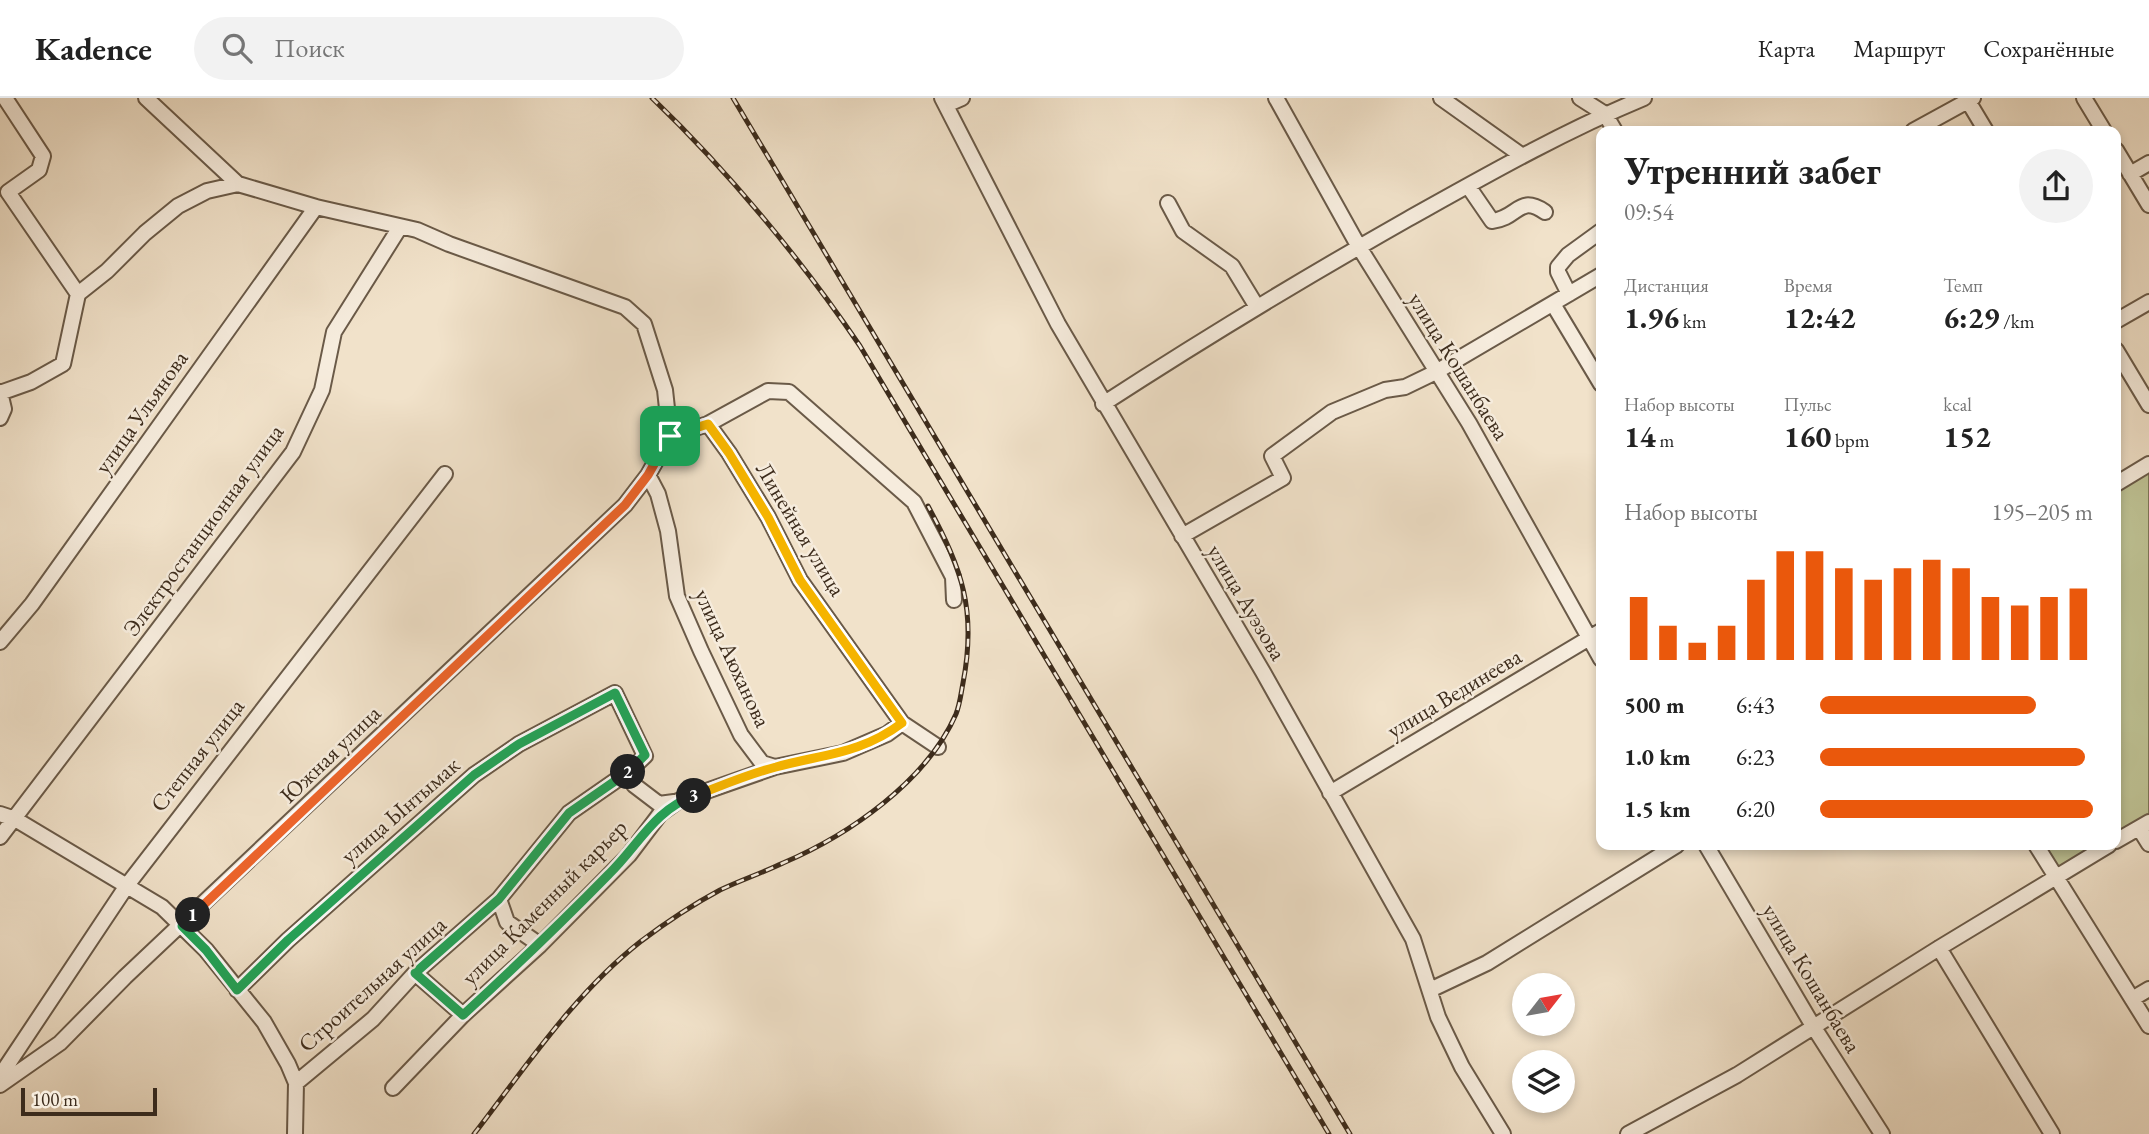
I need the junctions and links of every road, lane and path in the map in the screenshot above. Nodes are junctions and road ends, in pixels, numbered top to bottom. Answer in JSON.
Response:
{"nodes":[{"id":1,"x":5,"y":98,"type":"edge"},
{"id":2,"x":146,"y":98,"type":"edge"},
{"id":3,"x":962,"y":98,"type":"edge"},
{"id":4,"x":1276,"y":98,"type":"edge"},
{"id":5,"x":1441,"y":98,"type":"edge"},
{"id":6,"x":1580,"y":98,"type":"edge"},
{"id":7,"x":1644,"y":98,"type":"edge"},
{"id":8,"x":2084,"y":98,"type":"edge"},
{"id":9,"x":1971,"y":99,"type":"edge"},
{"id":10,"x":944,"y":102,"type":"edge"},
{"id":11,"x":1605,"y":114,"type":"junction"},
{"id":12,"x":1612,"y":126,"type":"edge"},
{"id":13,"x":1922,"y":126,"type":"edge"},
{"id":14,"x":1984,"y":126,"type":"edge"},
{"id":15,"x":2101,"y":126,"type":"edge"},
{"id":16,"x":1521,"y":155,"type":"junction"},
{"id":17,"x":2121,"y":159,"type":"edge"},
{"id":18,"x":2149,"y":163,"type":"edge"},
{"id":19,"x":2130,"y":174,"type":"junction"},
{"id":20,"x":237,"y":184,"type":"junction"},
{"id":21,"x":1468,"y":186,"type":"junction"},
{"id":22,"x":4,"y":189,"type":"edge"},
{"id":23,"x":1168,"y":203,"type":"dead end"},
{"id":24,"x":2149,"y":205,"type":"edge"},
{"id":25,"x":316,"y":207,"type":"junction"},
{"id":26,"x":1545,"y":212,"type":"dead end"},
{"id":27,"x":400,"y":227,"type":"junction"},
{"id":28,"x":1596,"y":234,"type":"edge"},
{"id":29,"x":1359,"y":247,"type":"junction"},
{"id":30,"x":1596,"y":278,"type":"edge"},
{"id":31,"x":78,"y":294,"type":"junction"},
{"id":32,"x":1569,"y":294,"type":"junction"},
{"id":33,"x":2149,"y":302,"type":"edge"},
{"id":34,"x":1553,"y":304,"type":"junction"},
{"id":35,"x":1257,"y":307,"type":"junction"},
{"id":36,"x":2121,"y":318,"type":"edge"},
{"id":37,"x":2121,"y":358,"type":"edge"},
{"id":38,"x":1436,"y":372,"type":"junction"},
{"id":39,"x":1596,"y":376,"type":"edge"},
{"id":40,"x":0,"y":393,"type":"edge"},
{"id":41,"x":1103,"y":404,"type":"junction"},
{"id":42,"x":2149,"y":405,"type":"edge"},
{"id":43,"x":0,"y":418,"type":"edge"},
{"id":44,"x":708,"y":424,"type":"junction"},
{"id":45,"x":670,"y":436,"type":"junction"},
{"id":46,"x":2149,"y":464,"type":"edge"},
{"id":47,"x":445,"y":474,"type":"dead end"},
{"id":48,"x":648,"y":475,"type":"junction"},
{"id":49,"x":2121,"y":481,"type":"edge"},
{"id":50,"x":1182,"y":536,"type":"junction"},
{"id":51,"x":954,"y":600,"type":"dead end"},
{"id":52,"x":1595,"y":635,"type":"edge"},
{"id":53,"x":0,"y":642,"type":"edge"},
{"id":54,"x":902,"y":723,"type":"junction"},
{"id":55,"x":938,"y":747,"type":"dead end"},
{"id":56,"x":775,"y":767,"type":"junction"},
{"id":57,"x":628,"y":772,"type":"junction"},
{"id":58,"x":1330,"y":793,"type":"junction"},
{"id":59,"x":678,"y":801,"type":"junction"},
{"id":60,"x":0,"y":814,"type":"edge"},
{"id":61,"x":15,"y":818,"type":"junction"},
{"id":62,"x":2144,"y":825,"type":"edge"},
{"id":63,"x":0,"y":837,"type":"edge"},
{"id":64,"x":2121,"y":838,"type":"edge"},
{"id":65,"x":2149,"y":844,"type":"edge"},
{"id":66,"x":1669,"y":850,"type":"edge"},
{"id":67,"x":1709,"y":850,"type":"edge"},
{"id":68,"x":2039,"y":850,"type":"edge"},
{"id":69,"x":2101,"y":850,"type":"edge"},
{"id":70,"x":2055,"y":877,"type":"junction"},
{"id":71,"x":128,"y":884,"type":"junction"},
{"id":72,"x":499,"y":899,"type":"junction"},
{"id":73,"x":182,"y":926,"type":"junction"},
{"id":74,"x":540,"y":945,"type":"junction"},
{"id":75,"x":1939,"y":948,"type":"junction"},
{"id":76,"x":415,"y":973,"type":"junction"},
{"id":77,"x":2149,"y":989,"type":"edge"},
{"id":78,"x":237,"y":990,"type":"junction"},
{"id":79,"x":1430,"y":990,"type":"junction"},
{"id":80,"x":2132,"y":999,"type":"junction"},
{"id":81,"x":463,"y":1015,"type":"junction"},
{"id":82,"x":1813,"y":1026,"type":"junction"},
{"id":83,"x":2149,"y":1026,"type":"edge"},
{"id":84,"x":0,"y":1076,"type":"edge"},
{"id":85,"x":296,"y":1083,"type":"junction"},
{"id":86,"x":0,"y":1085,"type":"edge"},
{"id":87,"x":393,"y":1088,"type":"dead end"},
{"id":88,"x":295,"y":1134,"type":"edge"},
{"id":89,"x":1503,"y":1134,"type":"edge"},
{"id":90,"x":1628,"y":1134,"type":"edge"},
{"id":91,"x":1882,"y":1134,"type":"edge"},
{"id":92,"x":2052,"y":1134,"type":"edge"}],
"edges":[{"from":1,"to":22,"type":"street"},
{"from":2,"to":20,"type":"street"},
{"from":3,"to":10,"type":"street"},
{"from":4,"to":29,"type":"street","name":"улица Кошанбаева"},
{"from":5,"to":16,"type":"street"},
{"from":6,"to":11,"type":"street"},
{"from":7,"to":11,"type":"street"},
{"from":8,"to":15,"type":"street"},
{"from":9,"to":13,"type":"street"},
{"from":9,"to":14,"type":"street"},
{"from":10,"to":41,"type":"street","name":"улица Ауэзова"},
{"from":11,"to":12,"type":"street"},
{"from":11,"to":16,"type":"street"},
{"from":16,"to":21,"type":"street"},
{"from":17,"to":19,"type":"street"},
{"from":18,"to":19,"type":"street"},
{"from":19,"to":24,"type":"street"},
{"from":20,"to":25,"type":"street"},
{"from":20,"to":31,"type":"street"},
{"from":21,"to":26,"type":"street"},
{"from":21,"to":29,"type":"street"},
{"from":22,"to":31,"type":"street"},
{"from":23,"to":35,"type":"street"},
{"from":25,"to":27,"type":"street"},
{"from":25,"to":53,"type":"street","name":"улица Ульянова"},
{"from":27,"to":45,"type":"street"},
{"from":27,"to":61,"type":"street","name":"Электростанционная улица"},
{"from":28,"to":32,"type":"street"},
{"from":29,"to":35,"type":"street"},
{"from":29,"to":38,"type":"street","name":"улица Кошанбаева"},
{"from":30,"to":32,"type":"street"},
{"from":31,"to":40,"type":"street"},
{"from":32,"to":34,"type":"street"},
{"from":33,"to":36,"type":"street"},
{"from":34,"to":38,"type":"street"},
{"from":34,"to":39,"type":"street"},
{"from":35,"to":41,"type":"street"},
{"from":37,"to":42,"type":"street"},
{"from":38,"to":50,"type":"street"},
{"from":38,"to":52,"type":"street","name":"улица Кошанбаева"},
{"from":40,"to":43,"type":"street"},
{"from":41,"to":50,"type":"street","name":"улица Ауэзова"},
{"from":44,"to":45,"type":"street"},
{"from":44,"to":51,"type":"street"},
{"from":44,"to":54,"type":"street","name":"Линейная улица"},
{"from":45,"to":48,"type":"street","name":"Южная улица"},
{"from":46,"to":49,"type":"street"},
{"from":47,"to":71,"type":"street","name":"Степная улица"},
{"from":48,"to":56,"type":"street","name":"улица Аюханова"},
{"from":48,"to":73,"type":"street","name":"Южная улица"},
{"from":50,"to":58,"type":"street","name":"улица Ауэзова"},
{"from":52,"to":58,"type":"street","name":"улица Вединеева"},
{"from":54,"to":55,"type":"street","name":"Линейная улица"},
{"from":54,"to":56,"type":"street","name":"улица Каменный карьер"},
{"from":56,"to":59,"type":"street","name":"улица Каменный карьер"},
{"from":57,"to":59,"type":"street"},
{"from":57,"to":72,"type":"street","name":"Строительная улица"},
{"from":57,"to":78,"type":"street","name":"улица Ынтымак"},
{"from":58,"to":79,"type":"street","name":"улица Ауэзова"},
{"from":59,"to":74,"type":"street","name":"улица Каменный карьер"},
{"from":60,"to":61,"type":"street"},
{"from":61,"to":63,"type":"street","name":"Электростанционная улица"},
{"from":61,"to":71,"type":"street"},
{"from":62,"to":64,"type":"street"},
{"from":62,"to":65,"type":"street"},
{"from":66,"to":79,"type":"street"},
{"from":67,"to":82,"type":"street","name":"улица Кошанбаева"},
{"from":68,"to":70,"type":"street"},
{"from":69,"to":70,"type":"street"},
{"from":70,"to":75,"type":"street"},
{"from":70,"to":80,"type":"street"},
{"from":71,"to":73,"type":"street"},
{"from":71,"to":84,"type":"street","name":"Степная улица"},
{"from":72,"to":74,"type":"street"},
{"from":72,"to":76,"type":"street","name":"Строительная улица"},
{"from":73,"to":78,"type":"street"},
{"from":73,"to":86,"type":"street","name":"Южная улица"},
{"from":74,"to":81,"type":"street","name":"улица Каменный карьер"},
{"from":75,"to":82,"type":"street"},
{"from":75,"to":92,"type":"street"},
{"from":76,"to":81,"type":"street"},
{"from":76,"to":85,"type":"street","name":"Строительная улица"},
{"from":77,"to":80,"type":"street"},
{"from":78,"to":85,"type":"street"},
{"from":79,"to":89,"type":"street","name":"улица Ауэзова"},
{"from":80,"to":83,"type":"street"},
{"from":81,"to":87,"type":"street","name":"улица Каменный карьер"},
{"from":82,"to":90,"type":"street"},
{"from":82,"to":91,"type":"street","name":"улица Кошанбаева"},
{"from":85,"to":88,"type":"street"}]}
